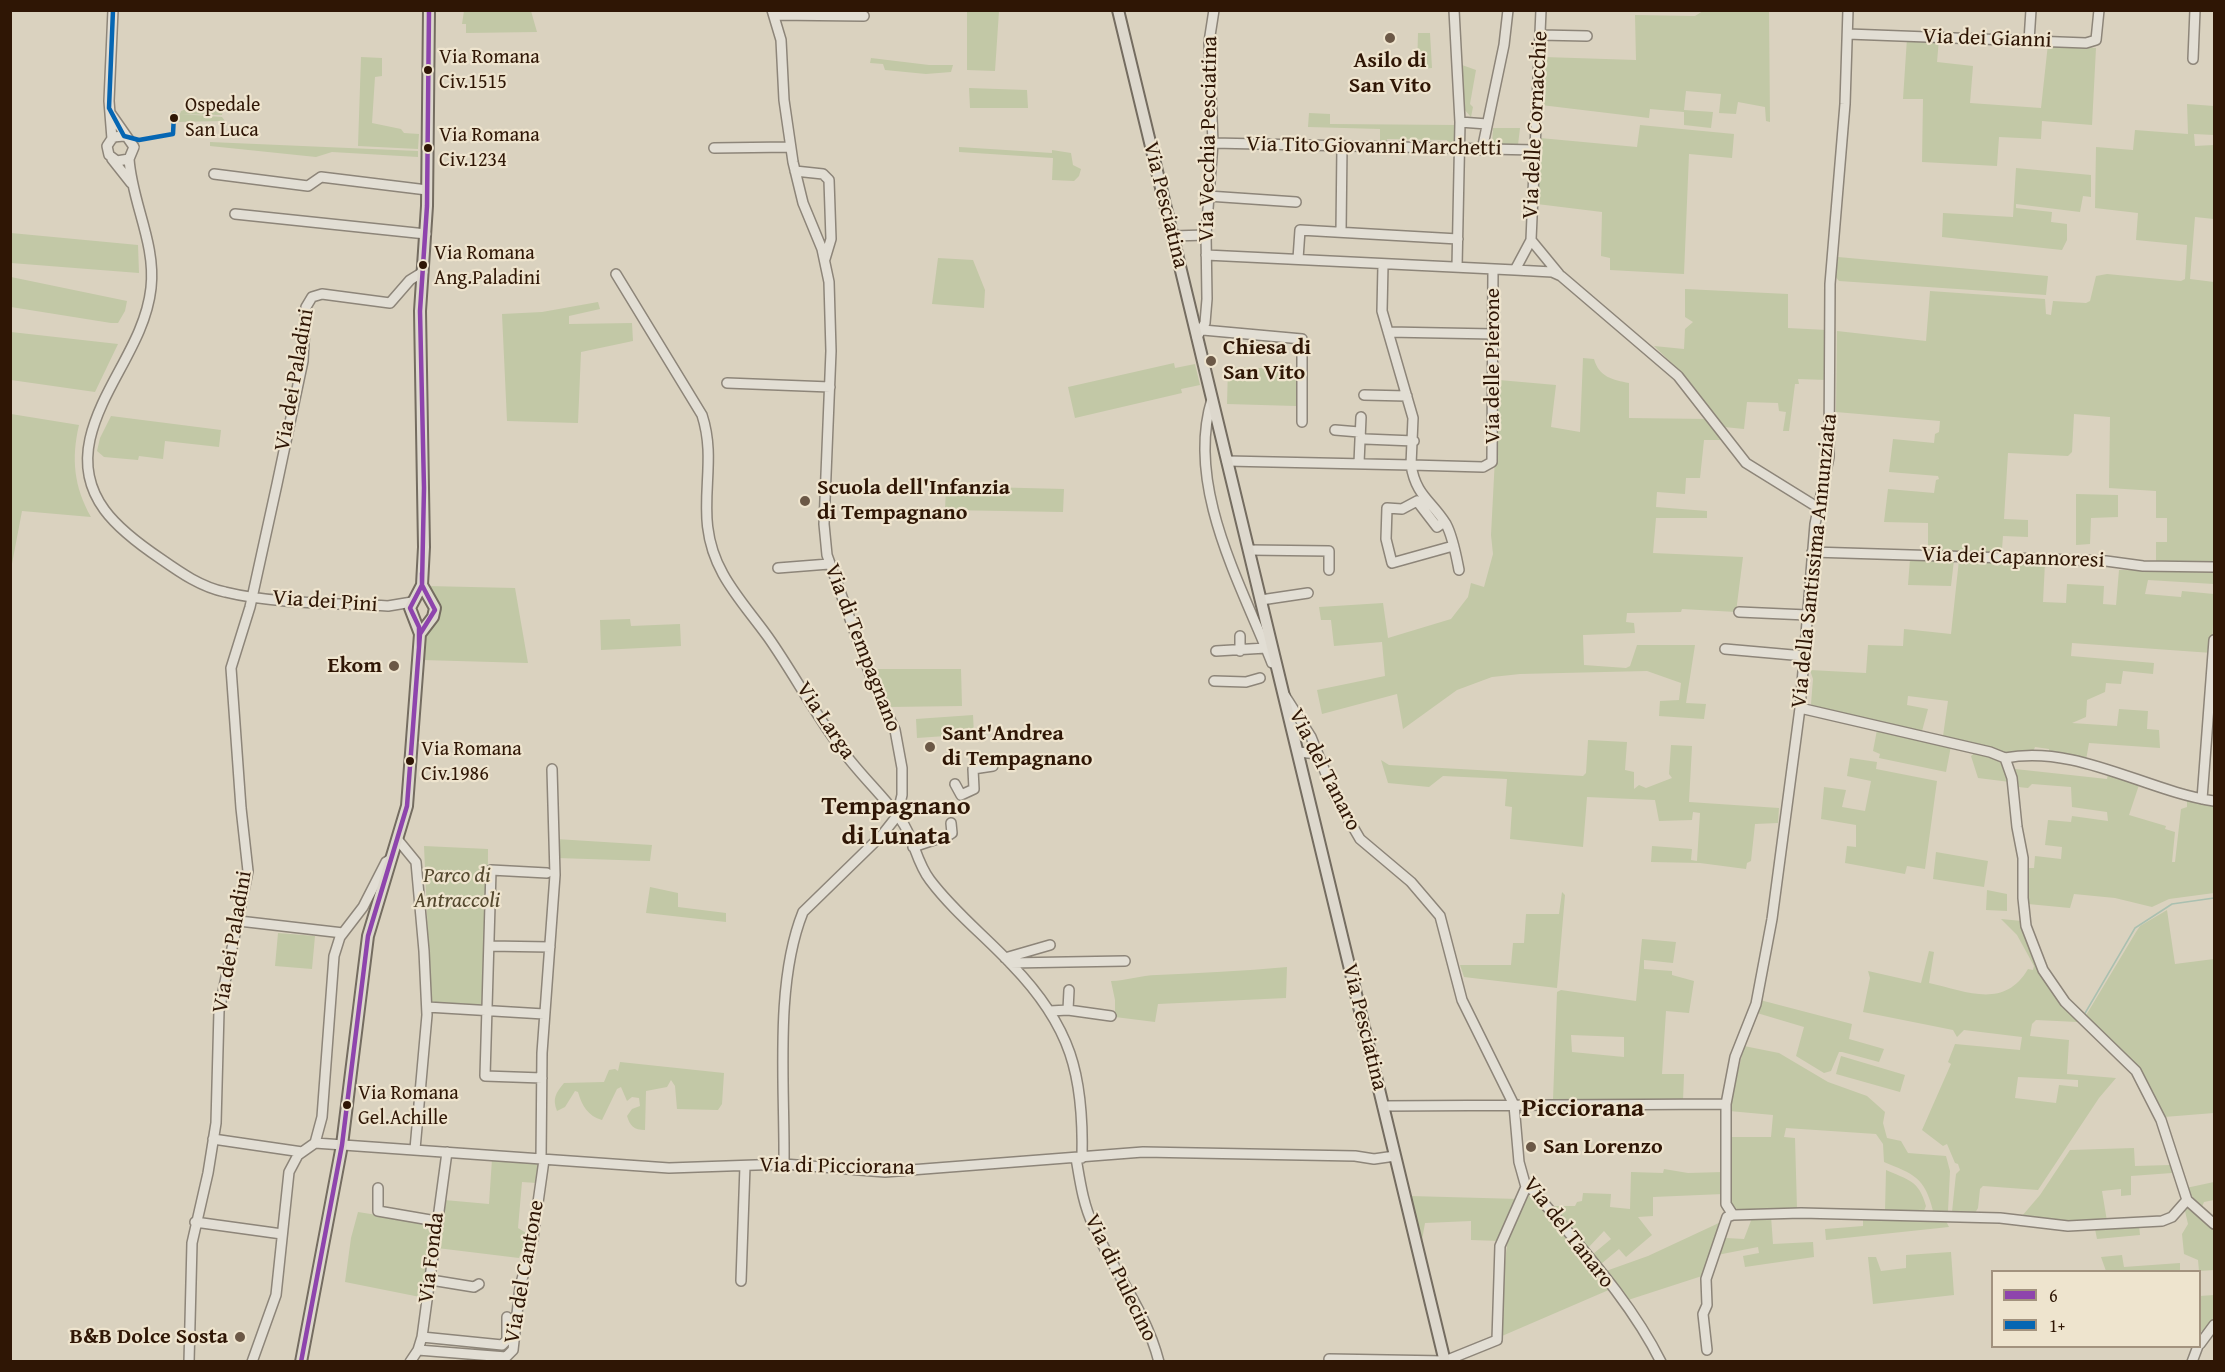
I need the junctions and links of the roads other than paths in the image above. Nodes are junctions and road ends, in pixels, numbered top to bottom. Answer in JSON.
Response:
{"nodes":[{"id":1,"x":113,"y":10,"type":"edge"},
{"id":2,"x":429,"y":10,"type":"edge"},
{"id":3,"x":1118,"y":10,"type":"edge"},
{"id":4,"x":1214,"y":10,"type":"edge"},
{"id":5,"x":1454,"y":10,"type":"edge"},
{"id":6,"x":1508,"y":10,"type":"edge"},
{"id":7,"x":1541,"y":10,"type":"edge"},
{"id":8,"x":1848,"y":10,"type":"edge"},
{"id":9,"x":2031,"y":10,"type":"edge"},
{"id":10,"x":2099,"y":10,"type":"edge"},
{"id":11,"x":2195,"y":10,"type":"edge"},
{"id":12,"x":773,"y":13,"type":"edge"},
{"id":13,"x":864,"y":16,"type":"dead end"},
{"id":14,"x":1848,"y":34,"type":"junction"},
{"id":15,"x":1540,"y":35,"type":"junction"},
{"id":16,"x":1587,"y":36,"type":"dead end"},
{"id":17,"x":2029,"y":41,"type":"junction"},
{"id":18,"x":2193,"y":59,"type":"dead end"},
{"id":19,"x":109,"y":111,"type":"junction"},
{"id":20,"x":1461,"y":122,"type":"junction"},
{"id":21,"x":1487,"y":124,"type":"junction"},
{"id":22,"x":124,"y":136,"type":"junction"},
{"id":23,"x":112,"y":138,"type":"junction"},
{"id":24,"x":1213,"y":143,"type":"junction"},
{"id":25,"x":1342,"y":146,"type":"junction"},
{"id":26,"x":790,"y":147,"type":"junction"},
{"id":27,"x":714,"y":148,"type":"dead end"},
{"id":28,"x":1460,"y":149,"type":"junction"},
{"id":29,"x":1482,"y":150,"type":"junction"},
{"id":30,"x":1535,"y":150,"type":"junction"},
{"id":31,"x":111,"y":158,"type":"junction"},
{"id":32,"x":129,"y":159,"type":"junction"},
{"id":33,"x":795,"y":171,"type":"junction"},
{"id":34,"x":214,"y":174,"type":"dead end"},
{"id":35,"x":131,"y":183,"type":"junction"},
{"id":36,"x":427,"y":189,"type":"junction"},
{"id":37,"x":1208,"y":196,"type":"junction"},
{"id":38,"x":1296,"y":202,"type":"dead end"},
{"id":39,"x":235,"y":214,"type":"dead end"},
{"id":40,"x":1341,"y":232,"type":"junction"},
{"id":41,"x":426,"y":234,"type":"junction"},
{"id":42,"x":1206,"y":235,"type":"junction"},
{"id":43,"x":1173,"y":236,"type":"junction"},
{"id":44,"x":1458,"y":239,"type":"junction"},
{"id":45,"x":1531,"y":240,"type":"junction"},
{"id":46,"x":1206,"y":255,"type":"junction"},
{"id":47,"x":825,"y":259,"type":"junction"},
{"id":48,"x":1299,"y":259,"type":"junction"},
{"id":49,"x":1383,"y":265,"type":"junction"},
{"id":50,"x":1458,"y":267,"type":"junction"},
{"id":51,"x":1493,"y":269,"type":"junction"},
{"id":52,"x":1515,"y":270,"type":"junction"},
{"id":53,"x":423,"y":272,"type":"junction"},
{"id":54,"x":616,"y":274,"type":"dead end"},
{"id":55,"x":1561,"y":276,"type":"junction"},
{"id":56,"x":1388,"y":332,"type":"junction"},
{"id":57,"x":1200,"y":334,"type":"junction"},
{"id":58,"x":1494,"y":334,"type":"junction"},
{"id":59,"x":727,"y":383,"type":"dead end"},
{"id":60,"x":830,"y":387,"type":"junction"},
{"id":61,"x":1364,"y":396,"type":"dead end"},
{"id":62,"x":1407,"y":396,"type":"junction"},
{"id":63,"x":1212,"y":399,"type":"junction"},
{"id":64,"x":1361,"y":417,"type":"dead end"},
{"id":65,"x":1302,"y":422,"type":"dead end"},
{"id":66,"x":1335,"y":430,"type":"dead end"},
{"id":67,"x":1363,"y":434,"type":"junction"},
{"id":68,"x":1414,"y":441,"type":"junction"},
{"id":69,"x":1365,"y":452,"type":"dead end"},
{"id":70,"x":1227,"y":462,"type":"junction"},
{"id":71,"x":1359,"y":463,"type":"junction"},
{"id":72,"x":1411,"y":465,"type":"junction"},
{"id":73,"x":1817,"y":507,"type":"junction"},
{"id":74,"x":1444,"y":522,"type":"junction"},
{"id":75,"x":1453,"y":546,"type":"junction"},
{"id":76,"x":1249,"y":550,"type":"junction"},
{"id":77,"x":1812,"y":552,"type":"junction"},
{"id":78,"x":828,"y":564,"type":"junction"},
{"id":79,"x":2214,"y":567,"type":"edge"},
{"id":80,"x":778,"y":568,"type":"dead end"},
{"id":81,"x":1329,"y":570,"type":"dead end"},
{"id":82,"x":1460,"y":570,"type":"dead end"},
{"id":83,"x":422,"y":585,"type":"junction"},
{"id":84,"x":252,"y":592,"type":"junction"},
{"id":85,"x":1308,"y":593,"type":"dead end"},
{"id":86,"x":429,"y":598,"type":"junction"},
{"id":87,"x":1261,"y":600,"type":"junction"},
{"id":88,"x":414,"y":601,"type":"junction"},
{"id":89,"x":398,"y":607,"type":"junction"},
{"id":90,"x":1739,"y":612,"type":"dead end"},
{"id":91,"x":1807,"y":615,"type":"junction"},
{"id":92,"x":414,"y":617,"type":"junction"},
{"id":93,"x":429,"y":620,"type":"junction"},
{"id":94,"x":420,"y":634,"type":"junction"},
{"id":95,"x":1239,"y":636,"type":"dead end"},
{"id":96,"x":2214,"y":640,"type":"edge"},
{"id":97,"x":1266,"y":648,"type":"junction"},
{"id":98,"x":1725,"y":650,"type":"dead end"},
{"id":99,"x":1216,"y":651,"type":"dead end"},
{"id":100,"x":1240,"y":651,"type":"junction"},
{"id":101,"x":1804,"y":656,"type":"junction"},
{"id":102,"x":1260,"y":678,"type":"dead end"},
{"id":103,"x":1214,"y":681,"type":"dead end"},
{"id":104,"x":1283,"y":693,"type":"junction"},
{"id":105,"x":1800,"y":708,"type":"junction"},
{"id":106,"x":1298,"y":752,"type":"junction"},
{"id":107,"x":1318,"y":754,"type":"junction"},
{"id":108,"x":2005,"y":758,"type":"junction"},
{"id":109,"x":993,"y":766,"type":"dead end"},
{"id":110,"x":552,"y":769,"type":"dead end"},
{"id":111,"x":955,"y":784,"type":"dead end"},
{"id":112,"x":2202,"y":800,"type":"junction"},
{"id":113,"x":2214,"y":801,"type":"edge"},
{"id":114,"x":897,"y":816,"type":"junction"},
{"id":115,"x":951,"y":823,"type":"dead end"},
{"id":116,"x":398,"y":840,"type":"junction"},
{"id":117,"x":913,"y":847,"type":"junction"},
{"id":118,"x":547,"y":873,"type":"dead end"},
{"id":119,"x":370,"y":905,"type":"junction"},
{"id":120,"x":239,"y":921,"type":"junction"},
{"id":121,"x":343,"y":933,"type":"junction"},
{"id":122,"x":1050,"y":945,"type":"dead end"},
{"id":123,"x":489,"y":946,"type":"junction"},
{"id":124,"x":550,"y":947,"type":"junction"},
{"id":125,"x":1008,"y":961,"type":"junction"},
{"id":126,"x":1125,"y":961,"type":"dead end"},
{"id":127,"x":1069,"y":990,"type":"dead end"},
{"id":128,"x":427,"y":1007,"type":"junction"},
{"id":129,"x":1068,"y":1010,"type":"junction"},
{"id":130,"x":489,"y":1011,"type":"junction"},
{"id":131,"x":1050,"y":1011,"type":"junction"},
{"id":132,"x":544,"y":1014,"type":"junction"},
{"id":133,"x":1111,"y":1016,"type":"dead end"},
{"id":134,"x":542,"y":1078,"type":"junction"},
{"id":135,"x":1726,"y":1104,"type":"junction"},
{"id":136,"x":1514,"y":1105,"type":"junction"},
{"id":137,"x":1383,"y":1106,"type":"junction"},
{"id":138,"x":213,"y":1139,"type":"junction"},
{"id":139,"x":315,"y":1143,"type":"junction"},
{"id":140,"x":342,"y":1145,"type":"junction"},
{"id":141,"x":415,"y":1149,"type":"junction"},
{"id":142,"x":302,"y":1152,"type":"junction"},
{"id":143,"x":447,"y":1152,"type":"junction"},
{"id":144,"x":1395,"y":1156,"type":"junction"},
{"id":145,"x":1079,"y":1158,"type":"junction"},
{"id":146,"x":543,"y":1160,"type":"junction"},
{"id":147,"x":784,"y":1164,"type":"junction"},
{"id":148,"x":745,"y":1166,"type":"junction"},
{"id":149,"x":1526,"y":1187,"type":"junction"},
{"id":150,"x":378,"y":1188,"type":"dead end"},
{"id":151,"x":2187,"y":1200,"type":"junction"},
{"id":152,"x":1733,"y":1215,"type":"junction"},
{"id":153,"x":436,"y":1221,"type":"junction"},
{"id":154,"x":195,"y":1222,"type":"junction"},
{"id":155,"x":2214,"y":1224,"type":"edge"},
{"id":156,"x":282,"y":1234,"type":"junction"},
{"id":157,"x":431,"y":1280,"type":"junction"},
{"id":158,"x":741,"y":1281,"type":"dead end"},
{"id":159,"x":479,"y":1284,"type":"dead end"},
{"id":160,"x":507,"y":1317,"type":"dead end"},
{"id":161,"x":2214,"y":1325,"type":"edge"},
{"id":162,"x":422,"y":1337,"type":"junction"},
{"id":163,"x":2201,"y":1342,"type":"edge"},
{"id":164,"x":2198,"y":1348,"type":"edge"},
{"id":165,"x":418,"y":1350,"type":"junction"},
{"id":166,"x":1707,"y":1350,"type":"dead end"},
{"id":167,"x":481,"y":1359,"type":"edge"},
{"id":168,"x":1329,"y":1359,"type":"dead end"},
{"id":169,"x":1445,"y":1361,"type":"edge"},
{"id":170,"x":189,"y":1362,"type":"edge"},
{"id":171,"x":252,"y":1362,"type":"edge"},
{"id":172,"x":301,"y":1362,"type":"edge"},
{"id":173,"x":410,"y":1362,"type":"edge"},
{"id":174,"x":1159,"y":1362,"type":"edge"},
{"id":175,"x":1661,"y":1362,"type":"edge"},
{"id":176,"x":2192,"y":1362,"type":"edge"}],
"edges":[{"from":1,"to":19,"type":"street"},
{"from":2,"to":36,"type":"main road"},
{"from":3,"to":43,"type":"main road","name":"Via Pesciatina"},
{"from":4,"to":24,"type":"street","name":"Via Vecchia Pesciatina"},
{"from":5,"to":20,"type":"street"},
{"from":6,"to":21,"type":"street"},
{"from":7,"to":15,"type":"street","name":"Via delle Cornacchie"},
{"from":8,"to":14,"type":"street","name":"Via della Santissima Annunziata"},
{"from":9,"to":17,"type":"street"},
{"from":10,"to":17,"type":"street","name":"Via dei Gianni"},
{"from":11,"to":18,"type":"street"},
{"from":12,"to":13,"type":"street"},
{"from":12,"to":26,"type":"street","name":"Via di Tempagnano"},
{"from":14,"to":17,"type":"street","name":"Via dei Gianni"},
{"from":14,"to":73,"type":"street","name":"Via della Santissima Annunziata"},
{"from":15,"to":16,"type":"street"},
{"from":15,"to":30,"type":"street","name":"Via delle Cornacchie"},
{"from":19,"to":22,"type":"street"},
{"from":19,"to":23,"type":"street"},
{"from":20,"to":21,"type":"street"},
{"from":20,"to":28,"type":"street"},
{"from":21,"to":29,"type":"street"},
{"from":22,"to":23,"type":"street"},
{"from":22,"to":32,"type":"street"},
{"from":23,"to":31,"type":"street"},
{"from":24,"to":25,"type":"street","name":"Via Tito Giovanni Marchetti"},
{"from":24,"to":37,"type":"street","name":"Via Vecchia Pesciatina"},
{"from":25,"to":28,"type":"street","name":"Via Tito Giovanni Marchetti"},
{"from":25,"to":40,"type":"street"},
{"from":26,"to":27,"type":"street"},
{"from":26,"to":33,"type":"street","name":"Via di Tempagnano"},
{"from":28,"to":29,"type":"street","name":"Via Tito Giovanni Marchetti"},
{"from":28,"to":44,"type":"street"},
{"from":29,"to":30,"type":"street","name":"Via Tito Giovanni Marchetti"},
{"from":30,"to":45,"type":"street","name":"Via delle Cornacchie"},
{"from":31,"to":32,"type":"street"},
{"from":31,"to":35,"type":"street"},
{"from":32,"to":35,"type":"street"},
{"from":33,"to":47,"type":"street","name":"Via di Tempagnano"},
{"from":33,"to":47,"type":"street"},
{"from":34,"to":36,"type":"street"},
{"from":35,"to":84,"type":"street","name":"Via dei Pini"},
{"from":36,"to":41,"type":"main road"},
{"from":37,"to":38,"type":"street"},
{"from":37,"to":42,"type":"street","name":"Via Vecchia Pesciatina"},
{"from":39,"to":41,"type":"street"},
{"from":40,"to":44,"type":"street"},
{"from":40,"to":48,"type":"street"},
{"from":41,"to":53,"type":"main road"},
{"from":42,"to":43,"type":"street"},
{"from":42,"to":46,"type":"street","name":"Via Vecchia Pesciatina"},
{"from":43,"to":57,"type":"main road","name":"Via Pesciatina"},
{"from":44,"to":50,"type":"street"},
{"from":45,"to":52,"type":"street"},
{"from":45,"to":55,"type":"street"},
{"from":46,"to":48,"type":"street","name":"Via delle Pierone"},
{"from":46,"to":57,"type":"street","name":"Via Vecchia Pesciatina"},
{"from":47,"to":60,"type":"street","name":"Via di Tempagnano"},
{"from":48,"to":49,"type":"street","name":"Via delle Pierone"},
{"from":49,"to":50,"type":"street","name":"Via delle Pierone"},
{"from":49,"to":56,"type":"street"},
{"from":50,"to":51,"type":"street","name":"Via delle Pierone"},
{"from":51,"to":52,"type":"street","name":"Via delle Pierone"},
{"from":51,"to":58,"type":"street","name":"Via delle Pierone"},
{"from":52,"to":55,"type":"street","name":"Via delle Pierone"},
{"from":53,"to":83,"type":"main road"},
{"from":53,"to":84,"type":"street","name":"Via dei Paladini"},
{"from":54,"to":114,"type":"street","name":"Via Larga"},
{"from":55,"to":73,"type":"street"},
{"from":56,"to":58,"type":"street"},
{"from":56,"to":62,"type":"street"},
{"from":57,"to":63,"type":"main road","name":"Via Pesciatina"},
{"from":57,"to":65,"type":"street"},
{"from":58,"to":72,"type":"street","name":"Via delle Pierone"},
{"from":59,"to":60,"type":"street"},
{"from":60,"to":78,"type":"street","name":"Via di Tempagnano"},
{"from":61,"to":62,"type":"street"},
{"from":62,"to":68,"type":"street"},
{"from":63,"to":70,"type":"main road","name":"Via Pesciatina"},
{"from":63,"to":97,"type":"street","name":"Via Pesciatina"},
{"from":64,"to":67,"type":"street"},
{"from":66,"to":67,"type":"street"},
{"from":67,"to":68,"type":"street"},
{"from":67,"to":69,"type":"street"},
{"from":67,"to":71,"type":"street"},
{"from":68,"to":72,"type":"street"},
{"from":70,"to":71,"type":"street"},
{"from":70,"to":76,"type":"main road","name":"Via Pesciatina"},
{"from":71,"to":72,"type":"street"},
{"from":72,"to":74,"type":"street"},
{"from":73,"to":77,"type":"street","name":"Via della Santissima Annunziata"},
{"from":74,"to":75,"type":"street"},
{"from":74,"to":75,"type":"street"},
{"from":75,"to":82,"type":"street"},
{"from":76,"to":81,"type":"street"},
{"from":76,"to":87,"type":"main road","name":"Via Pesciatina"},
{"from":77,"to":79,"type":"street","name":"Via dei Capannoresi"},
{"from":77,"to":91,"type":"street","name":"Via della Santissima Annunziata"},
{"from":78,"to":80,"type":"street"},
{"from":78,"to":114,"type":"street","name":"Via di Tempagnano"},
{"from":83,"to":86,"type":"main road"},
{"from":83,"to":88,"type":"main road"},
{"from":84,"to":89,"type":"street","name":"Via dei Pini"},
{"from":84,"to":120,"type":"street","name":"Via dei Paladini"},
{"from":85,"to":87,"type":"street"},
{"from":86,"to":88,"type":"main road"},
{"from":86,"to":93,"type":"main road"},
{"from":87,"to":104,"type":"main road","name":"Via Pesciatina"},
{"from":88,"to":89,"type":"street"},
{"from":88,"to":92,"type":"main road"},
{"from":89,"to":92,"type":"street"},
{"from":90,"to":91,"type":"street"},
{"from":91,"to":101,"type":"street","name":"Via della Santissima Annunziata"},
{"from":92,"to":93,"type":"main road"},
{"from":92,"to":94,"type":"main road"},
{"from":93,"to":94,"type":"main road"},
{"from":94,"to":116,"type":"main road"},
{"from":95,"to":100,"type":"street"},
{"from":96,"to":112,"type":"street"},
{"from":97,"to":100,"type":"street"},
{"from":97,"to":104,"type":"street","name":"Via Pesciatina"},
{"from":98,"to":101,"type":"street"},
{"from":99,"to":100,"type":"street"},
{"from":101,"to":105,"type":"street","name":"Via della Santissima Annunziata"},
{"from":102,"to":103,"type":"street"},
{"from":104,"to":106,"type":"main road","name":"Via Pesciatina"},
{"from":104,"to":107,"type":"street","name":"Via del Tanaro"},
{"from":105,"to":108,"type":"street"},
{"from":105,"to":135,"type":"street","name":"Via della Santissima Annunziata"},
{"from":106,"to":107,"type":"street"},
{"from":106,"to":137,"type":"main road","name":"Via Pesciatina"},
{"from":107,"to":136,"type":"street","name":"Via del Tanaro"},
{"from":108,"to":112,"type":"street"},
{"from":108,"to":151,"type":"street"},
{"from":109,"to":111,"type":"street"},
{"from":110,"to":124,"type":"street"},
{"from":112,"to":113,"type":"street"},
{"from":114,"to":117,"type":"street"},
{"from":114,"to":147,"type":"street"},
{"from":115,"to":117,"type":"street"},
{"from":116,"to":119,"type":"main road"},
{"from":116,"to":128,"type":"street"},
{"from":117,"to":125,"type":"street"},
{"from":118,"to":123,"type":"street"},
{"from":119,"to":121,"type":"street"},
{"from":119,"to":140,"type":"main road"},
{"from":120,"to":121,"type":"street"},
{"from":120,"to":138,"type":"street","name":"Via dei Paladini"},
{"from":121,"to":139,"type":"street"},
{"from":122,"to":125,"type":"street"},
{"from":123,"to":124,"type":"street"},
{"from":123,"to":130,"type":"street"},
{"from":124,"to":132,"type":"street"},
{"from":125,"to":126,"type":"street"},
{"from":125,"to":131,"type":"street"},
{"from":127,"to":129,"type":"street"},
{"from":128,"to":130,"type":"street"},
{"from":128,"to":141,"type":"street"},
{"from":129,"to":131,"type":"street"},
{"from":129,"to":133,"type":"street"},
{"from":130,"to":132,"type":"street"},
{"from":130,"to":134,"type":"street"},
{"from":131,"to":145,"type":"street"},
{"from":132,"to":134,"type":"street"},
{"from":134,"to":146,"type":"street"},
{"from":135,"to":136,"type":"street"},
{"from":135,"to":152,"type":"street","name":"Via della Santissima Annunziata"},
{"from":136,"to":137,"type":"street"},
{"from":136,"to":149,"type":"street","name":"Via del Tanaro"},
{"from":137,"to":144,"type":"main road","name":"Via Pesciatina"},
{"from":138,"to":142,"type":"street"},
{"from":138,"to":154,"type":"street","name":"Via dei Paladini"},
{"from":139,"to":140,"type":"street","name":"Via di Picciorana"},
{"from":139,"to":142,"type":"street"},
{"from":140,"to":141,"type":"street","name":"Via di Picciorana"},
{"from":140,"to":172,"type":"main road"},
{"from":141,"to":143,"type":"street","name":"Via di Picciorana"},
{"from":142,"to":156,"type":"street"},
{"from":143,"to":146,"type":"street","name":"Via di Picciorana"},
{"from":143,"to":153,"type":"street","name":"Via Fonda"},
{"from":144,"to":145,"type":"street","name":"Via di Picciorana"},
{"from":144,"to":169,"type":"main road","name":"Via Pesciatina"},
{"from":145,"to":147,"type":"street","name":"Via di Picciorana"},
{"from":145,"to":174,"type":"street","name":"Via di Pulecino"},
{"from":146,"to":148,"type":"street","name":"Via di Picciorana"},
{"from":146,"to":167,"type":"street","name":"Via del Cantone"},
{"from":147,"to":148,"type":"street","name":"Via di Picciorana"},
{"from":148,"to":158,"type":"street"},
{"from":149,"to":169,"type":"street"},
{"from":149,"to":175,"type":"street","name":"Via del Tanaro"},
{"from":150,"to":153,"type":"street"},
{"from":151,"to":152,"type":"street"},
{"from":151,"to":155,"type":"street"},
{"from":152,"to":166,"type":"street"},
{"from":153,"to":157,"type":"street","name":"Via Fonda"},
{"from":154,"to":156,"type":"street"},
{"from":154,"to":170,"type":"street","name":"Via dei Paladini"},
{"from":156,"to":171,"type":"street"},
{"from":157,"to":159,"type":"street"},
{"from":157,"to":162,"type":"street","name":"Via Fonda"},
{"from":160,"to":162,"type":"street"},
{"from":161,"to":163,"type":"street"},
{"from":162,"to":165,"type":"street","name":"Via Fonda"},
{"from":164,"to":176,"type":"street"},
{"from":165,"to":167,"type":"street","name":"Via del Cantone"},
{"from":165,"to":173,"type":"street","name":"Via Fonda"},
{"from":168,"to":169,"type":"street"}]}
